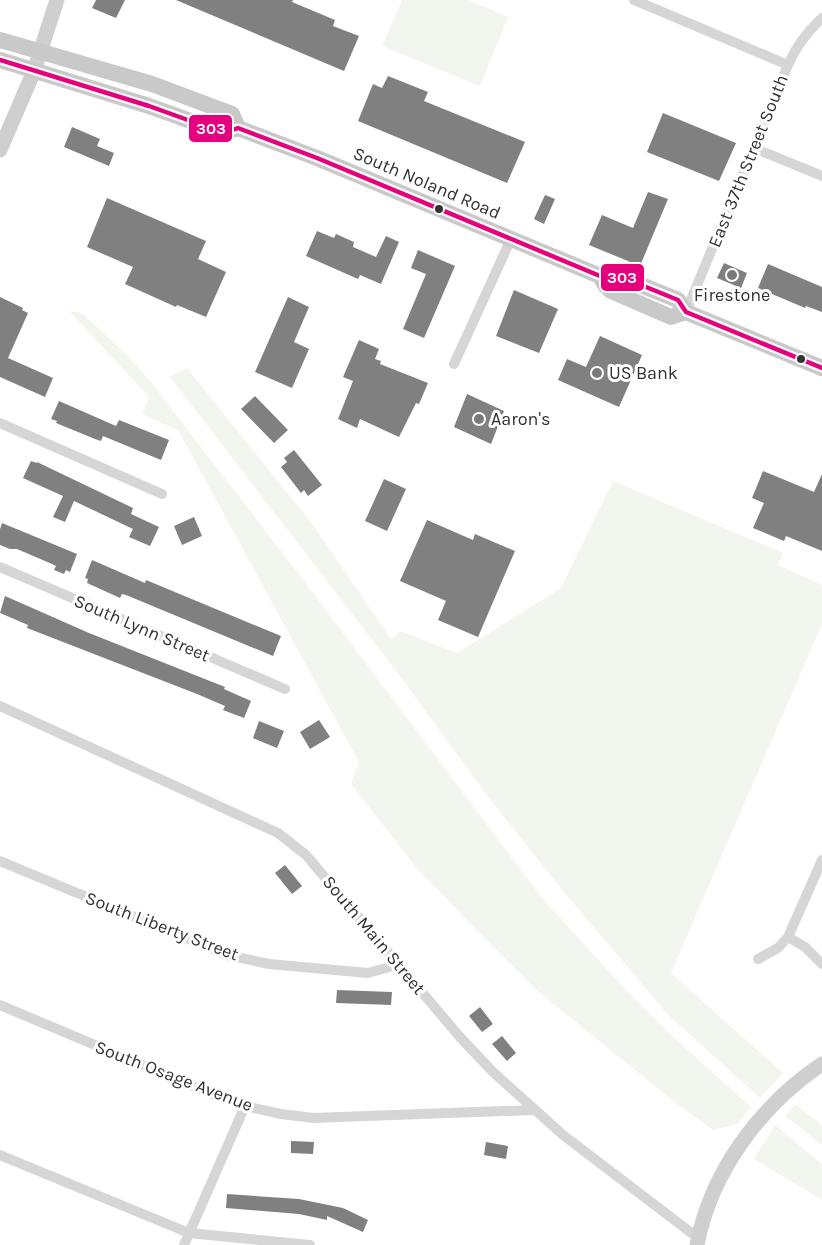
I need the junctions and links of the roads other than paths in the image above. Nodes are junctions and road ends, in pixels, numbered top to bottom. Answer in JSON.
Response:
{"nodes":[{"id":1,"x":57,"y":0,"type":"edge"},
{"id":2,"x":634,"y":0,"type":"edge"},
{"id":3,"x":822,"y":18,"type":"edge"},
{"id":4,"x":0,"y":40,"type":"edge"},
{"id":5,"x":41,"y":51,"type":"junction"},
{"id":6,"x":0,"y":60,"type":"edge"},
{"id":7,"x":788,"y":65,"type":"junction"},
{"id":8,"x":34,"y":71,"type":"junction"},
{"id":9,"x":238,"y":128,"type":"junction"},
{"id":10,"x":754,"y":147,"type":"junction"},
{"id":11,"x":0,"y":150,"type":"edge"},
{"id":12,"x":822,"y":176,"type":"edge"},
{"id":13,"x":511,"y":239,"type":"junction"},
{"id":14,"x":686,"y":312,"type":"junction"},
{"id":15,"x":454,"y":364,"type":"dead end"},
{"id":16,"x":822,"y":368,"type":"edge"},
{"id":17,"x":0,"y":423,"type":"edge"},
{"id":18,"x":162,"y":494,"type":"dead end"},
{"id":19,"x":0,"y":567,"type":"edge"},
{"id":20,"x":285,"y":689,"type":"dead end"},
{"id":21,"x":0,"y":706,"type":"edge"},
{"id":22,"x":822,"y":860,"type":"edge"},
{"id":23,"x":0,"y":861,"type":"edge"},
{"id":24,"x":788,"y":937,"type":"junction"},
{"id":25,"x":758,"y":959,"type":"dead end"},
{"id":26,"x":400,"y":964,"type":"junction"},
{"id":27,"x":822,"y":964,"type":"edge"},
{"id":28,"x":0,"y":1005,"type":"edge"},
{"id":29,"x":822,"y":1064,"type":"edge"},
{"id":30,"x":245,"y":1106,"type":"junction"},
{"id":31,"x":534,"y":1110,"type":"junction"},
{"id":32,"x":0,"y":1155,"type":"edge"},
{"id":33,"x":189,"y":1233,"type":"junction"},
{"id":34,"x":698,"y":1242,"type":"edge"},
{"id":35,"x":184,"y":1245,"type":"edge"},
{"id":36,"x":310,"y":1245,"type":"edge"}],
"edges":[{"from":1,"to":5,"type":"main road"},
{"from":2,"to":7,"type":"street"},
{"from":3,"to":7,"type":"street","name":"East 37th Street South"},
{"from":4,"to":5,"type":"main road","name":"South Noland Road"},
{"from":5,"to":8,"type":"main road"},
{"from":5,"to":9,"type":"main road","name":"South Noland Road"},
{"from":6,"to":8,"type":"main road","name":"South Noland Road"},
{"from":7,"to":10,"type":"street","name":"East 37th Street South"},
{"from":8,"to":9,"type":"main road","name":"South Noland Road"},
{"from":8,"to":11,"type":"main road"},
{"from":9,"to":13,"type":"main road","name":"South Noland Road"},
{"from":10,"to":12,"type":"street"},
{"from":10,"to":14,"type":"street","name":"East 37th Street South"},
{"from":13,"to":14,"type":"main road","name":"South Noland Road"},
{"from":13,"to":15,"type":"street"},
{"from":14,"to":16,"type":"main road","name":"South Noland Road"},
{"from":17,"to":18,"type":"street"},
{"from":19,"to":20,"type":"street","name":"South Lynn Street"},
{"from":21,"to":26,"type":"street","name":"South Main Street"},
{"from":22,"to":24,"type":"street"},
{"from":23,"to":26,"type":"street","name":"South Liberty Street"},
{"from":24,"to":25,"type":"street"},
{"from":24,"to":27,"type":"street"},
{"from":26,"to":31,"type":"street","name":"South Main Street"},
{"from":28,"to":30,"type":"street","name":"South Osage Avenue"},
{"from":29,"to":34,"type":"main road"},
{"from":30,"to":31,"type":"street","name":"South Osage Avenue"},
{"from":30,"to":33,"type":"street"},
{"from":31,"to":34,"type":"street","name":"South Main Street"},
{"from":32,"to":33,"type":"street"},
{"from":33,"to":35,"type":"street"},
{"from":33,"to":36,"type":"street"}]}
